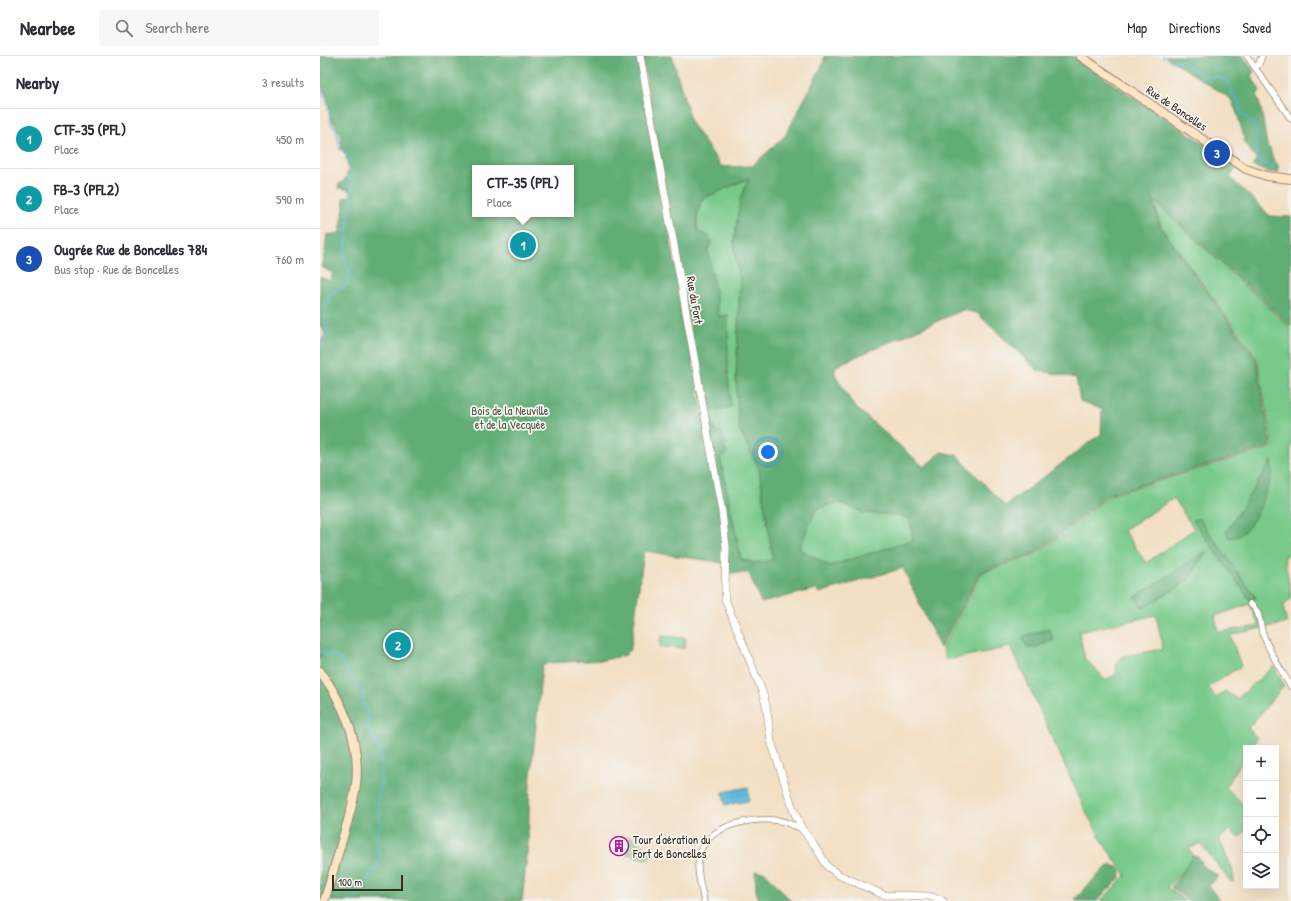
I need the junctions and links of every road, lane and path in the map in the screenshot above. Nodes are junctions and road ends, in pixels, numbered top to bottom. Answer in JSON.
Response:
{"nodes":[{"id":1,"x":640,"y":56,"type":"edge"},
{"id":2,"x":1080,"y":56,"type":"edge"},
{"id":3,"x":1247,"y":56,"type":"edge"},
{"id":4,"x":1262,"y":56,"type":"edge"},
{"id":5,"x":1255,"y":67,"type":"junction"},
{"id":6,"x":1291,"y":119,"type":"edge"},
{"id":7,"x":1290,"y":178,"type":"edge"},
{"id":8,"x":1250,"y":604,"type":"dead end"},
{"id":9,"x":320,"y":671,"type":"edge"},
{"id":10,"x":1291,"y":687,"type":"edge"},
{"id":11,"x":793,"y":809,"type":"junction"},
{"id":12,"x":782,"y":822,"type":"junction"},
{"id":13,"x":802,"y":829,"type":"junction"},
{"id":14,"x":324,"y":901,"type":"edge"},
{"id":15,"x":704,"y":901,"type":"edge"},
{"id":16,"x":943,"y":901,"type":"edge"}],
"edges":[{"from":1,"to":11,"type":"street","name":"Rue du Fort"},
{"from":2,"to":7,"type":"main road","name":"Rue de Boncelles"},
{"from":3,"to":5,"type":"street"},
{"from":4,"to":5,"type":"street"},
{"from":5,"to":6,"type":"street"},
{"from":8,"to":10,"type":"street"},
{"from":9,"to":14,"type":"main road"},
{"from":11,"to":12,"type":"street"},
{"from":11,"to":13,"type":"street","name":"Rue du Fort"},
{"from":12,"to":13,"type":"street"},
{"from":12,"to":15,"type":"street"},
{"from":13,"to":16,"type":"street","name":"Rue du Fort"}]}
